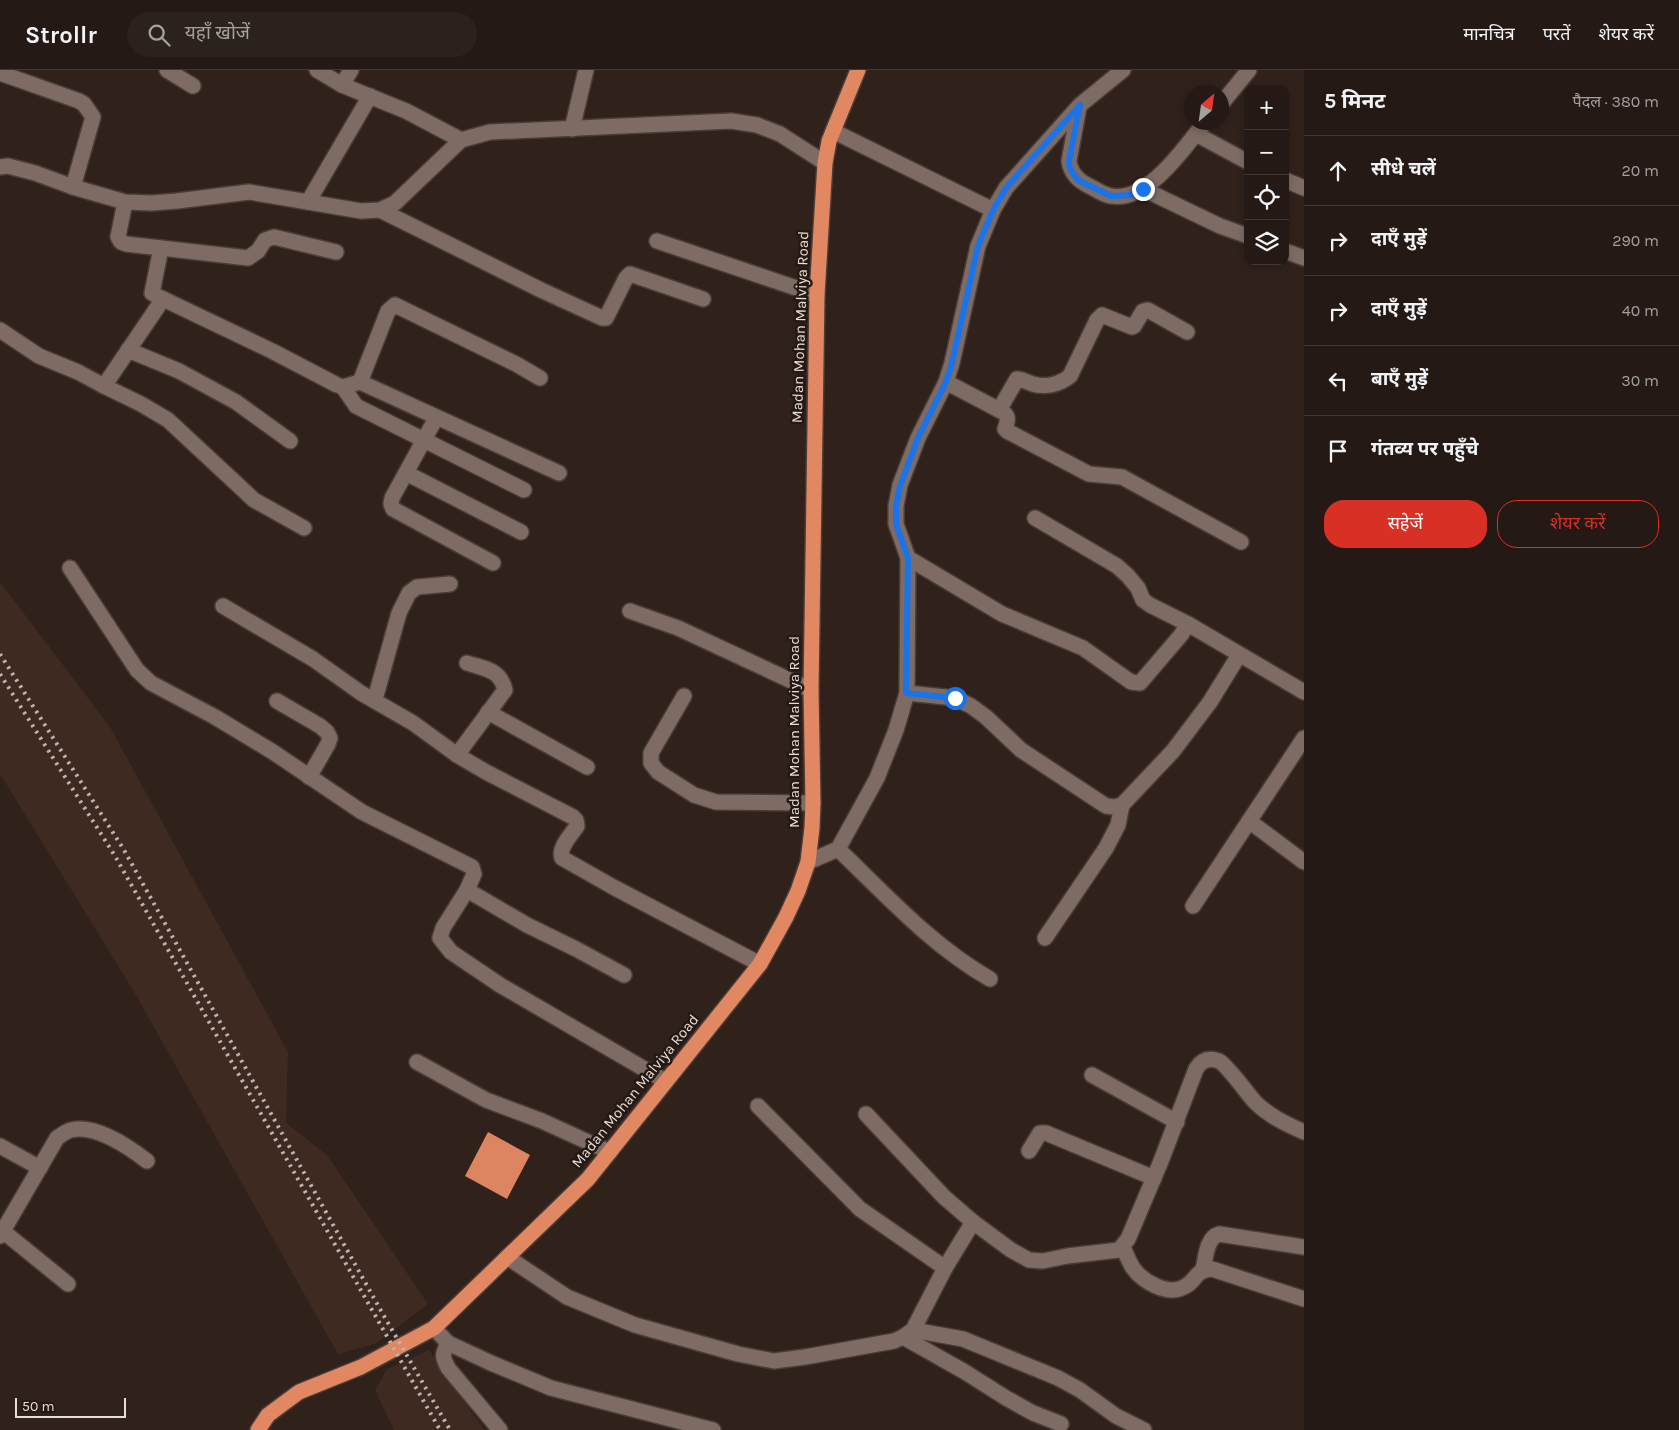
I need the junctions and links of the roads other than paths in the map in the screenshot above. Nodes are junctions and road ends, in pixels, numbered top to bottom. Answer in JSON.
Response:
{"nodes":[{"id":1,"x":167,"y":70,"type":"edge"},
{"id":2,"x":317,"y":70,"type":"edge"},
{"id":3,"x":351,"y":70,"type":"edge"},
{"id":4,"x":586,"y":70,"type":"edge"},
{"id":5,"x":858,"y":70,"type":"edge"},
{"id":6,"x":1123,"y":70,"type":"edge"},
{"id":7,"x":1249,"y":70,"type":"edge"},
{"id":8,"x":0,"y":72,"type":"edge"},
{"id":9,"x":342,"y":85,"type":"junction"},
{"id":10,"x":193,"y":86,"type":"dead end"},
{"id":11,"x":1229,"y":94,"type":"edge"},
{"id":12,"x":370,"y":96,"type":"junction"},
{"id":13,"x":1080,"y":105,"type":"junction"},
{"id":14,"x":572,"y":129,"type":"junction"},
{"id":15,"x":1199,"y":130,"type":"edge"},
{"id":16,"x":1204,"y":130,"type":"edge"},
{"id":17,"x":833,"y":131,"type":"junction"},
{"id":18,"x":461,"y":140,"type":"junction"},
{"id":19,"x":1244,"y":159,"type":"edge"},
{"id":20,"x":825,"y":163,"type":"junction"},
{"id":21,"x":0,"y":167,"type":"edge"},
{"id":22,"x":1289,"y":182,"type":"edge"},
{"id":23,"x":73,"y":187,"type":"junction"},
{"id":24,"x":1304,"y":188,"type":"edge"},
{"id":25,"x":1143,"y":189,"type":"junction"},
{"id":26,"x":126,"y":202,"type":"junction"},
{"id":27,"x":308,"y":202,"type":"junction"},
{"id":28,"x":380,"y":210,"type":"junction"},
{"id":29,"x":993,"y":210,"type":"junction"},
{"id":30,"x":1244,"y":235,"type":"edge"},
{"id":31,"x":657,"y":241,"type":"dead end"},
{"id":32,"x":161,"y":248,"type":"junction"},
{"id":33,"x":336,"y":252,"type":"dead end"},
{"id":34,"x":1289,"y":252,"type":"edge"},
{"id":35,"x":1304,"y":258,"type":"edge"},
{"id":36,"x":817,"y":295,"type":"junction"},
{"id":37,"x":163,"y":299,"type":"junction"},
{"id":38,"x":703,"y":299,"type":"dead end"},
{"id":39,"x":0,"y":330,"type":"edge"},
{"id":40,"x":1187,"y":332,"type":"dead end"},
{"id":41,"x":128,"y":350,"type":"junction"},
{"id":42,"x":540,"y":378,"type":"dead end"},
{"id":43,"x":360,"y":382,"type":"junction"},
{"id":44,"x":946,"y":382,"type":"junction"},
{"id":45,"x":104,"y":386,"type":"junction"},
{"id":46,"x":343,"y":387,"type":"junction"},
{"id":47,"x":999,"y":410,"type":"junction"},
{"id":48,"x":436,"y":418,"type":"junction"},
{"id":49,"x":424,"y":440,"type":"junction"},
{"id":50,"x":290,"y":441,"type":"dead end"},
{"id":51,"x":406,"y":472,"type":"junction"},
{"id":52,"x":559,"y":473,"type":"dead end"},
{"id":53,"x":524,"y":490,"type":"dead end"},
{"id":54,"x":1035,"y":518,"type":"dead end"},
{"id":55,"x":304,"y":528,"type":"dead end"},
{"id":56,"x":521,"y":532,"type":"dead end"},
{"id":57,"x":1241,"y":542,"type":"dead end"},
{"id":58,"x":908,"y":558,"type":"junction"},
{"id":59,"x":493,"y":563,"type":"dead end"},
{"id":60,"x":70,"y":568,"type":"dead end"},
{"id":61,"x":450,"y":584,"type":"dead end"},
{"id":62,"x":223,"y":606,"type":"dead end"},
{"id":63,"x":630,"y":611,"type":"dead end"},
{"id":64,"x":1188,"y":624,"type":"junction"},
{"id":65,"x":1239,"y":655,"type":"junction"},
{"id":66,"x":467,"y":664,"type":"dead end"},
{"id":67,"x":811,"y":690,"type":"junction"},
{"id":68,"x":1304,"y":692,"type":"edge"},
{"id":69,"x":906,"y":693,"type":"junction"},
{"id":70,"x":684,"y":696,"type":"dead end"},
{"id":71,"x":375,"y":699,"type":"junction"},
{"id":72,"x":276,"y":701,"type":"dead end"},
{"id":73,"x":488,"y":712,"type":"junction"},
{"id":74,"x":1304,"y":738,"type":"edge"},
{"id":75,"x":457,"y":755,"type":"junction"},
{"id":76,"x":1298,"y":760,"type":"edge"},
{"id":77,"x":587,"y":767,"type":"dead end"},
{"id":78,"x":309,"y":777,"type":"junction"},
{"id":79,"x":814,"y":803,"type":"junction"},
{"id":80,"x":1122,"y":805,"type":"junction"},
{"id":81,"x":1249,"y":821,"type":"junction"},
{"id":82,"x":838,"y":850,"type":"junction"},
{"id":83,"x":808,"y":862,"type":"junction"},
{"id":84,"x":1304,"y":862,"type":"edge"},
{"id":85,"x":467,"y":890,"type":"junction"},
{"id":86,"x":1193,"y":906,"type":"dead end"},
{"id":87,"x":1044,"y":938,"type":"dead end"},
{"id":88,"x":760,"y":964,"type":"junction"},
{"id":89,"x":624,"y":975,"type":"dead end"},
{"id":90,"x":990,"y":980,"type":"dead end"},
{"id":91,"x":417,"y":1062,"type":"dead end"},
{"id":92,"x":1092,"y":1075,"type":"dead end"},
{"id":93,"x":666,"y":1081,"type":"junction"},
{"id":94,"x":758,"y":1106,"type":"dead end"},
{"id":95,"x":866,"y":1114,"type":"dead end"},
{"id":96,"x":1176,"y":1122,"type":"junction"},
{"id":97,"x":1304,"y":1132,"type":"edge"},
{"id":98,"x":0,"y":1146,"type":"edge"},
{"id":99,"x":1029,"y":1151,"type":"dead end"},
{"id":100,"x":610,"y":1152,"type":"junction"},
{"id":101,"x":147,"y":1161,"type":"dead end"},
{"id":102,"x":40,"y":1168,"type":"junction"},
{"id":103,"x":1154,"y":1178,"type":"junction"},
{"id":104,"x":972,"y":1222,"type":"junction"},
{"id":105,"x":2,"y":1234,"type":"edge"},
{"id":106,"x":1123,"y":1247,"type":"junction"},
{"id":107,"x":1304,"y":1247,"type":"edge"},
{"id":108,"x":507,"y":1257,"type":"junction"},
{"id":109,"x":945,"y":1268,"type":"junction"},
{"id":110,"x":1203,"y":1269,"type":"junction"},
{"id":111,"x":68,"y":1284,"type":"dead end"},
{"id":112,"x":1304,"y":1299,"type":"edge"},
{"id":113,"x":434,"y":1328,"type":"junction"},
{"id":114,"x":908,"y":1333,"type":"junction"},
{"id":115,"x":448,"y":1343,"type":"junction"},
{"id":116,"x":1061,"y":1424,"type":"dead end"},
{"id":117,"x":258,"y":1430,"type":"edge"},
{"id":118,"x":500,"y":1430,"type":"edge"},
{"id":119,"x":713,"y":1430,"type":"edge"},
{"id":120,"x":1144,"y":1430,"type":"edge"}],
"edges":[{"from":1,"to":10,"type":"street"},
{"from":2,"to":9,"type":"street"},
{"from":3,"to":9,"type":"street"},
{"from":4,"to":14,"type":"street"},
{"from":5,"to":17,"type":"highway","name":"Madan Mohan Malviya Road"},
{"from":6,"to":13,"type":"street"},
{"from":7,"to":11,"type":"street"},
{"from":8,"to":23,"type":"street"},
{"from":9,"to":12,"type":"street"},
{"from":12,"to":18,"type":"street"},
{"from":12,"to":27,"type":"street"},
{"from":13,"to":25,"type":"street"},
{"from":13,"to":29,"type":"street"},
{"from":14,"to":18,"type":"street"},
{"from":14,"to":20,"type":"street"},
{"from":15,"to":25,"type":"street"},
{"from":16,"to":19,"type":"street"},
{"from":17,"to":20,"type":"highway","name":"Madan Mohan Malviya Road"},
{"from":17,"to":29,"type":"street"},
{"from":18,"to":28,"type":"street"},
{"from":20,"to":36,"type":"highway","name":"Madan Mohan Malviya Road"},
{"from":21,"to":23,"type":"street"},
{"from":22,"to":24,"type":"street"},
{"from":23,"to":26,"type":"street"},
{"from":25,"to":30,"type":"street"},
{"from":26,"to":27,"type":"street"},
{"from":26,"to":32,"type":"street"},
{"from":27,"to":28,"type":"street"},
{"from":28,"to":38,"type":"street"},
{"from":29,"to":44,"type":"street"},
{"from":31,"to":36,"type":"street"},
{"from":32,"to":33,"type":"street"},
{"from":32,"to":37,"type":"street"},
{"from":34,"to":35,"type":"street"},
{"from":36,"to":67,"type":"highway","name":"Madan Mohan Malviya Road"},
{"from":37,"to":41,"type":"street"},
{"from":37,"to":46,"type":"street"},
{"from":39,"to":45,"type":"street"},
{"from":40,"to":47,"type":"street"},
{"from":41,"to":45,"type":"street"},
{"from":41,"to":50,"type":"street"},
{"from":42,"to":43,"type":"street"},
{"from":43,"to":46,"type":"street"},
{"from":43,"to":48,"type":"street"},
{"from":44,"to":47,"type":"street"},
{"from":44,"to":58,"type":"street"},
{"from":45,"to":55,"type":"street"},
{"from":46,"to":49,"type":"street"},
{"from":47,"to":57,"type":"street"},
{"from":48,"to":49,"type":"street"},
{"from":48,"to":52,"type":"street"},
{"from":49,"to":51,"type":"street"},
{"from":49,"to":53,"type":"street"},
{"from":51,"to":56,"type":"street"},
{"from":51,"to":59,"type":"street"},
{"from":54,"to":64,"type":"street"},
{"from":58,"to":64,"type":"street"},
{"from":58,"to":69,"type":"street"},
{"from":60,"to":78,"type":"street"},
{"from":61,"to":71,"type":"street"},
{"from":62,"to":71,"type":"street"},
{"from":63,"to":67,"type":"street"},
{"from":64,"to":65,"type":"street"},
{"from":65,"to":68,"type":"street"},
{"from":65,"to":80,"type":"street"},
{"from":66,"to":73,"type":"street"},
{"from":67,"to":79,"type":"highway","name":"Madan Mohan Malviya Road"},
{"from":69,"to":80,"type":"street"},
{"from":69,"to":82,"type":"street"},
{"from":70,"to":79,"type":"street"},
{"from":71,"to":75,"type":"street"},
{"from":72,"to":78,"type":"street"},
{"from":73,"to":75,"type":"street"},
{"from":73,"to":77,"type":"street"},
{"from":74,"to":76,"type":"street"},
{"from":75,"to":88,"type":"street"},
{"from":76,"to":81,"type":"street"},
{"from":78,"to":85,"type":"street"},
{"from":79,"to":83,"type":"highway","name":"Madan Mohan Malviya Road"},
{"from":80,"to":87,"type":"street"},
{"from":81,"to":84,"type":"street"},
{"from":81,"to":86,"type":"street"},
{"from":82,"to":83,"type":"street"},
{"from":82,"to":90,"type":"street"},
{"from":83,"to":88,"type":"highway","name":"Madan Mohan Malviya Road"},
{"from":85,"to":89,"type":"street"},
{"from":85,"to":93,"type":"street"},
{"from":88,"to":93,"type":"highway","name":"Madan Mohan Malviya Road"},
{"from":91,"to":100,"type":"street"},
{"from":92,"to":96,"type":"street"},
{"from":93,"to":100,"type":"highway","name":"Madan Mohan Malviya Road"},
{"from":94,"to":109,"type":"street"},
{"from":95,"to":104,"type":"street"},
{"from":96,"to":97,"type":"street"},
{"from":96,"to":103,"type":"street"},
{"from":98,"to":102,"type":"street"},
{"from":99,"to":103,"type":"street"},
{"from":100,"to":108,"type":"highway","name":"Madan Mohan Malviya Road"},
{"from":101,"to":102,"type":"street"},
{"from":102,"to":105,"type":"street"},
{"from":103,"to":106,"type":"street"},
{"from":104,"to":106,"type":"street"},
{"from":104,"to":109,"type":"street"},
{"from":105,"to":111,"type":"street"},
{"from":106,"to":110,"type":"street"},
{"from":107,"to":110,"type":"street"},
{"from":108,"to":113,"type":"highway","name":"Madan Mohan Malviya Road"},
{"from":108,"to":114,"type":"street"},
{"from":109,"to":114,"type":"street"},
{"from":110,"to":112,"type":"street"},
{"from":113,"to":115,"type":"street"},
{"from":113,"to":117,"type":"highway","name":"Madan Mohan Malviya Road"},
{"from":114,"to":116,"type":"street"},
{"from":114,"to":120,"type":"street"},
{"from":115,"to":118,"type":"street"},
{"from":115,"to":119,"type":"street"}]}
